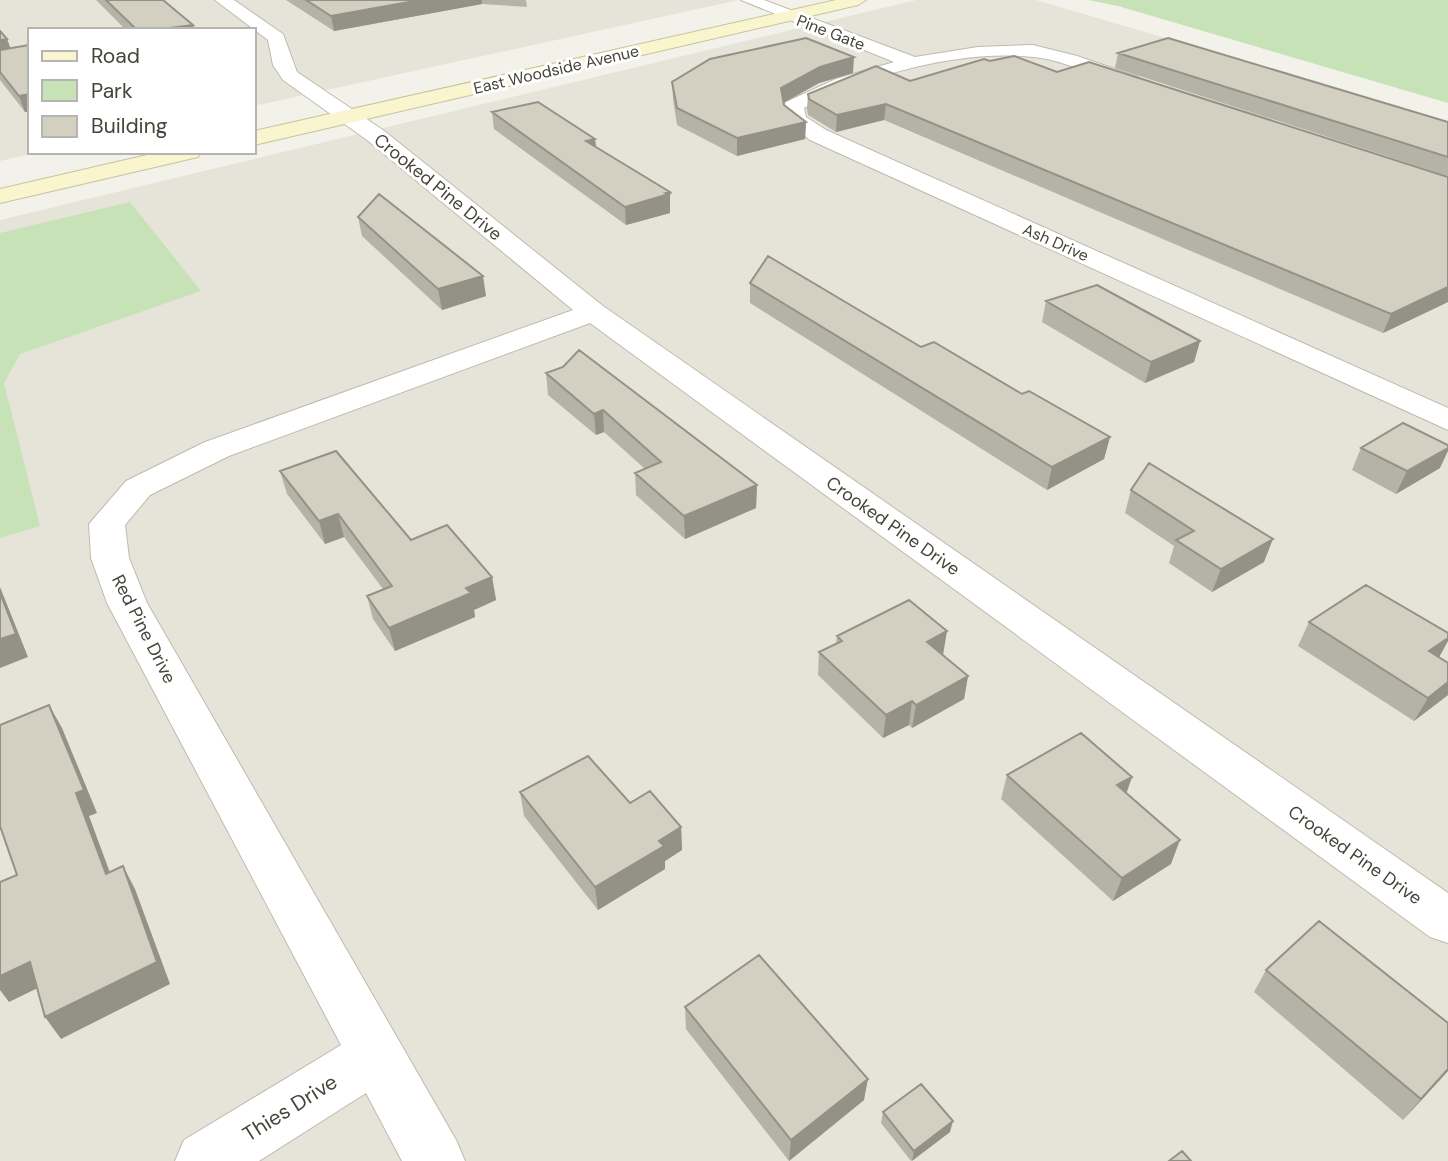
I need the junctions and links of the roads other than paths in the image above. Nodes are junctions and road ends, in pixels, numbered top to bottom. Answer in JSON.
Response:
{"nodes":[{"id":1,"x":223,"y":0,"type":"edge"},
{"id":2,"x":749,"y":0,"type":"edge"},
{"id":3,"x":858,"y":0,"type":"edge"},
{"id":4,"x":789,"y":16,"type":"junction"},
{"id":5,"x":914,"y":63,"type":"junction"},
{"id":6,"x":1152,"y":88,"type":"edge"},
{"id":7,"x":348,"y":116,"type":"junction"},
{"id":8,"x":256,"y":138,"type":"edge"},
{"id":9,"x":181,"y":154,"type":"edge"},
{"id":10,"x":0,"y":195,"type":"edge"},
{"id":11,"x":593,"y":312,"type":"junction"},
{"id":12,"x":1448,"y":419,"type":"edge"},
{"id":13,"x":1448,"y":921,"type":"edge"},
{"id":14,"x":375,"y":1055,"type":"junction"},
{"id":15,"x":205,"y":1161,"type":"edge"},
{"id":16,"x":435,"y":1161,"type":"edge"}],
"edges":[{"from":1,"to":7,"type":"street","name":"Crooked Pine Drive"},
{"from":2,"to":4,"type":"street","name":"Pine Gate"},
{"from":3,"to":4,"type":"main road","name":"East Woodside Avenue"},
{"from":4,"to":5,"type":"street","name":"Pine Gate"},
{"from":4,"to":7,"type":"main road","name":"East Woodside Avenue"},
{"from":5,"to":6,"type":"street"},
{"from":5,"to":12,"type":"street","name":"Ash Drive"},
{"from":7,"to":8,"type":"main road","name":"East Woodside Avenue"},
{"from":7,"to":11,"type":"street","name":"Crooked Pine Drive"},
{"from":9,"to":10,"type":"main road"},
{"from":11,"to":13,"type":"street","name":"Crooked Pine Drive"},
{"from":11,"to":14,"type":"street","name":"Red Pine Drive"},
{"from":14,"to":15,"type":"street","name":"Thies Drive"},
{"from":14,"to":16,"type":"street","name":"Red Pine Drive"}]}
